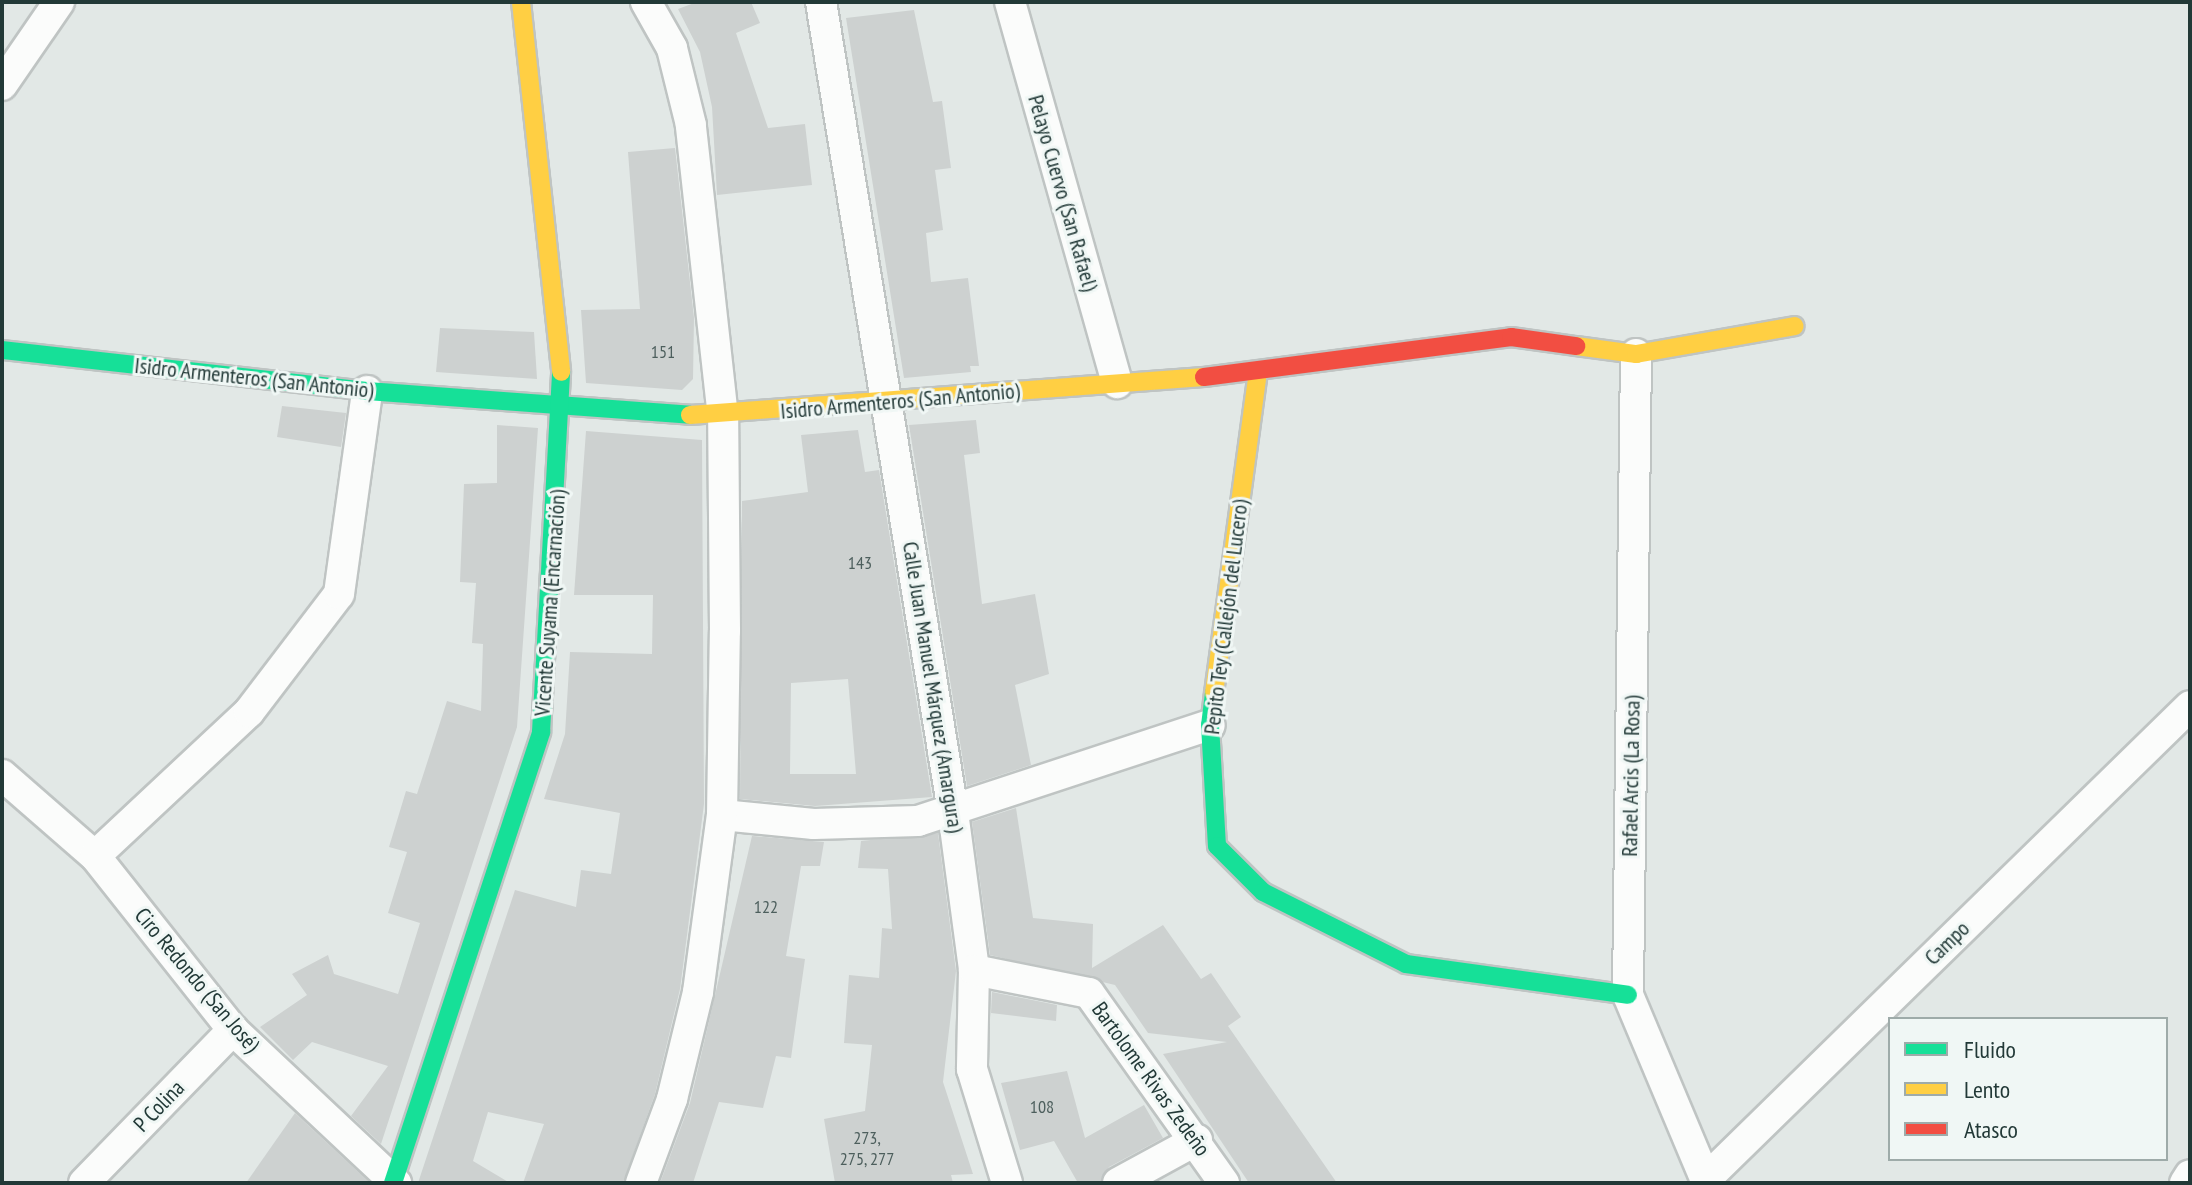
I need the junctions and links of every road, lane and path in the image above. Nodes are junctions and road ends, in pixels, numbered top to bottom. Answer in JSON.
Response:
{"nodes":[{"id":1,"x":59,"y":2,"type":"edge"},
{"id":2,"x":521,"y":2,"type":"edge"},
{"id":3,"x":646,"y":2,"type":"edge"},
{"id":4,"x":821,"y":2,"type":"edge"},
{"id":5,"x":1010,"y":2,"type":"edge"},
{"id":6,"x":2,"y":85,"type":"edge"},
{"id":7,"x":1795,"y":326,"type":"dead end"},
{"id":8,"x":2,"y":350,"type":"edge"},
{"id":9,"x":1636,"y":354,"type":"junction"},
{"id":10,"x":1258,"y":372,"type":"junction"},
{"id":11,"x":1117,"y":383,"type":"junction"},
{"id":12,"x":367,"y":391,"type":"junction"},
{"id":13,"x":886,"y":400,"type":"junction"},
{"id":14,"x":563,"y":409,"type":"junction"},
{"id":15,"x":723,"y":417,"type":"junction"},
{"id":16,"x":2190,"y":706,"type":"edge"},
{"id":17,"x":1210,"y":725,"type":"junction"},
{"id":18,"x":2,"y":775,"type":"edge"},
{"id":19,"x":953,"y":812,"type":"junction"},
{"id":20,"x":722,"y":815,"type":"junction"},
{"id":21,"x":95,"y":856,"type":"junction"},
{"id":22,"x":974,"y":970,"type":"junction"},
{"id":23,"x":1628,"y":995,"type":"junction"},
{"id":24,"x":233,"y":1030,"type":"junction"},
{"id":25,"x":1197,"y":1140,"type":"junction"},
{"id":26,"x":2190,"y":1175,"type":"edge"},
{"id":27,"x":1706,"y":1181,"type":"edge"},
{"id":28,"x":84,"y":1183,"type":"edge"},
{"id":29,"x":394,"y":1183,"type":"edge"},
{"id":30,"x":641,"y":1183,"type":"edge"},
{"id":31,"x":1007,"y":1183,"type":"edge"},
{"id":32,"x":1118,"y":1183,"type":"edge"},
{"id":33,"x":1224,"y":1183,"type":"edge"},
{"id":34,"x":2185,"y":1183,"type":"edge"}],
"edges":[{"from":1,"to":6,"type":"street"},
{"from":2,"to":14,"type":"street","name":"Vicente Suyama (Encarnación)"},
{"from":3,"to":15,"type":"street"},
{"from":4,"to":13,"type":"street","name":"Calle Juan Manuel Márquez (Amargura)"},
{"from":5,"to":11,"type":"street","name":"Pelayo Cuervo (San Rafael)"},
{"from":7,"to":9,"type":"street","name":"Isidro Armenteros (San Antonio)"},
{"from":8,"to":12,"type":"street","name":"Isidro Armenteros (San Antonio)"},
{"from":9,"to":10,"type":"street","name":"Isidro Armenteros (San Antonio)"},
{"from":9,"to":23,"type":"street","name":"Rafael Arcis (La Rosa)"},
{"from":10,"to":11,"type":"street","name":"Isidro Armenteros (San Antonio)"},
{"from":10,"to":17,"type":"street","name":"Pepito Tey (Callejón del Lucero)"},
{"from":11,"to":13,"type":"street","name":"Isidro Armenteros (San Antonio)"},
{"from":12,"to":14,"type":"street","name":"Isidro Armenteros (San Antonio)"},
{"from":12,"to":21,"type":"street"},
{"from":13,"to":15,"type":"street","name":"Isidro Armenteros (San Antonio)"},
{"from":13,"to":19,"type":"street","name":"Calle Juan Manuel Márquez (Amargura)"},
{"from":14,"to":15,"type":"street","name":"Isidro Armenteros (San Antonio)"},
{"from":14,"to":29,"type":"street","name":"Vicente Suyama (Encarnación)"},
{"from":15,"to":20,"type":"street"},
{"from":16,"to":27,"type":"street","name":"Campo"},
{"from":17,"to":19,"type":"street"},
{"from":17,"to":23,"type":"street","name":"Pepito Tey (Callejón del Lucero)"},
{"from":18,"to":21,"type":"street","name":"Ciro Redondo (San José)"},
{"from":19,"to":20,"type":"street"},
{"from":19,"to":22,"type":"street","name":"Calle Juan Manuel Márquez (Amargura)"},
{"from":20,"to":30,"type":"street"},
{"from":21,"to":24,"type":"street","name":"Ciro Redondo (San José)"},
{"from":22,"to":25,"type":"street","name":"Bartolome Rivas Zedeño"},
{"from":22,"to":31,"type":"street","name":"Calle Juan Manuel Márquez (Amargura)"},
{"from":23,"to":27,"type":"street","name":"Rafael Arcis (La Rosa)"},
{"from":24,"to":28,"type":"street","name":"P Colina"},
{"from":24,"to":29,"type":"street","name":"Ciro Redondo (San José)"},
{"from":25,"to":32,"type":"street"},
{"from":25,"to":33,"type":"street","name":"Bartolome Rivas Zedeño"},
{"from":26,"to":34,"type":"street"}]}
